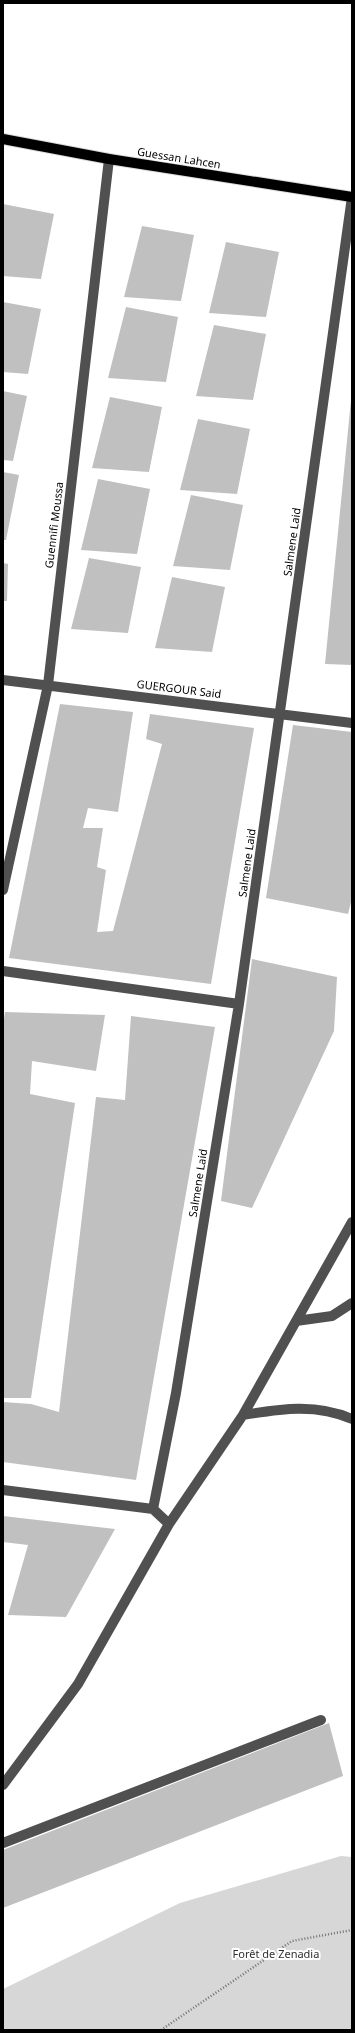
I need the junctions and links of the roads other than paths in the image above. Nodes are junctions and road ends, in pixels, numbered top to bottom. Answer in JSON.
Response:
{"nodes":[{"id":1,"x":3,"y":140,"type":"edge"},
{"id":2,"x":109,"y":159,"type":"junction"},
{"id":3,"x":352,"y":197,"type":"edge"},
{"id":4,"x":3,"y":680,"type":"edge"},
{"id":5,"x":48,"y":685,"type":"junction"},
{"id":6,"x":281,"y":714,"type":"junction"},
{"id":7,"x":352,"y":722,"type":"edge"},
{"id":8,"x":3,"y":890,"type":"edge"},
{"id":9,"x":3,"y":971,"type":"edge"},
{"id":10,"x":239,"y":1004,"type":"junction"},
{"id":11,"x":352,"y":1222,"type":"edge"},
{"id":12,"x":352,"y":1303,"type":"edge"},
{"id":13,"x":296,"y":1321,"type":"junction"},
{"id":14,"x":243,"y":1415,"type":"junction"},
{"id":15,"x":352,"y":1419,"type":"edge"},
{"id":16,"x":3,"y":1490,"type":"edge"},
{"id":17,"x":153,"y":1509,"type":"junction"},
{"id":18,"x":168,"y":1524,"type":"junction"},
{"id":19,"x":321,"y":1720,"type":"dead end"},
{"id":20,"x":3,"y":1785,"type":"edge"},
{"id":21,"x":3,"y":1843,"type":"edge"}],
"edges":[{"from":1,"to":2,"type":"main road","name":"Guessan Lahcen"},
{"from":2,"to":3,"type":"main road","name":"Guessan Lahcen"},
{"from":2,"to":5,"type":"street","name":"Guennifi Moussa"},
{"from":3,"to":6,"type":"street","name":"Salmene Laid"},
{"from":4,"to":5,"type":"street","name":"GUERGOUR Said"},
{"from":5,"to":6,"type":"street","name":"GUERGOUR Said"},
{"from":5,"to":8,"type":"street","name":"Guennifi Moussa"},
{"from":6,"to":7,"type":"street","name":"GUERGOUR Said"},
{"from":6,"to":10,"type":"street","name":"Salmene Laid"},
{"from":9,"to":10,"type":"street"},
{"from":10,"to":17,"type":"street","name":"Salmene Laid"},
{"from":11,"to":13,"type":"street"},
{"from":12,"to":13,"type":"street"},
{"from":13,"to":14,"type":"street"},
{"from":14,"to":15,"type":"street"},
{"from":14,"to":18,"type":"street"},
{"from":16,"to":17,"type":"street"},
{"from":17,"to":18,"type":"street"},
{"from":18,"to":20,"type":"street"},
{"from":19,"to":21,"type":"street"}]}
